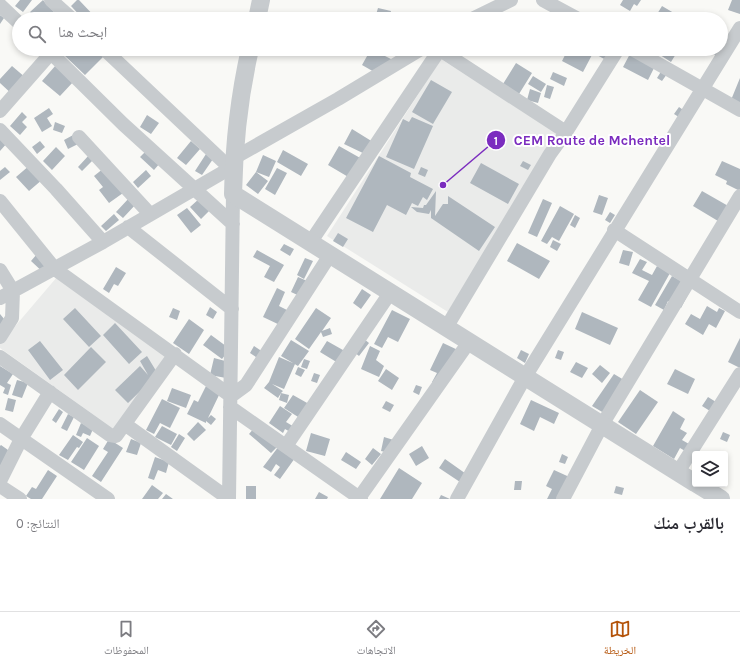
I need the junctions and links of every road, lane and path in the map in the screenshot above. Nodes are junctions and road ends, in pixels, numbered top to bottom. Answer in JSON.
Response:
{"nodes":[{"id":1,"x":51,"y":0,"type":"edge"},
{"id":2,"x":261,"y":0,"type":"edge"},
{"id":3,"x":511,"y":0,"type":"edge"},
{"id":4,"x":543,"y":0,"type":"edge"},
{"id":5,"x":2,"y":12,"type":"edge"},
{"id":6,"x":64,"y":12,"type":"edge"},
{"id":7,"x":258,"y":12,"type":"edge"},
{"id":8,"x":486,"y":12,"type":"edge"},
{"id":9,"x":565,"y":12,"type":"edge"},
{"id":10,"x":12,"y":18,"type":"edge"},
{"id":11,"x":740,"y":28,"type":"edge"},
{"id":12,"x":728,"y":46,"type":"edge"},
{"id":13,"x":45,"y":56,"type":"edge"},
{"id":14,"x":54,"y":56,"type":"edge"},
{"id":15,"x":112,"y":56,"type":"edge"},
{"id":16,"x":249,"y":56,"type":"edge"},
{"id":17,"x":409,"y":56,"type":"edge"},
{"id":18,"x":435,"y":56,"type":"edge"},
{"id":19,"x":451,"y":56,"type":"edge"},
{"id":20,"x":614,"y":56,"type":"edge"},
{"id":21,"x":645,"y":56,"type":"edge"},
{"id":22,"x":722,"y":56,"type":"edge"},
{"id":23,"x":704,"y":89,"type":"junction"},
{"id":24,"x":740,"y":110,"type":"edge"},
{"id":25,"x":0,"y":111,"type":"edge"},
{"id":26,"x":0,"y":130,"type":"edge"},
{"id":27,"x":566,"y":132,"type":"junction"},
{"id":28,"x":79,"y":137,"type":"dead end"},
{"id":29,"x":232,"y":164,"type":"junction"},
{"id":30,"x":195,"y":190,"type":"junction"},
{"id":31,"x":233,"y":194,"type":"junction"},
{"id":32,"x":740,"y":196,"type":"edge"},
{"id":33,"x":0,"y":201,"type":"edge"},
{"id":34,"x":150,"y":214,"type":"junction"},
{"id":35,"x":233,"y":224,"type":"junction"},
{"id":36,"x":128,"y":227,"type":"junction"},
{"id":37,"x":614,"y":230,"type":"junction"},
{"id":38,"x":103,"y":242,"type":"junction"},
{"id":39,"x":310,"y":243,"type":"junction"},
{"id":40,"x":330,"y":255,"type":"junction"},
{"id":41,"x":55,"y":269,"type":"junction"},
{"id":42,"x":0,"y":270,"type":"edge"},
{"id":43,"x":689,"y":279,"type":"junction"},
{"id":44,"x":14,"y":291,"type":"junction"},
{"id":45,"x":390,"y":293,"type":"junction"},
{"id":46,"x":0,"y":298,"type":"edge"},
{"id":47,"x":232,"y":308,"type":"junction"},
{"id":48,"x":740,"y":312,"type":"edge"},
{"id":49,"x":446,"y":328,"type":"junction"},
{"id":50,"x":0,"y":337,"type":"edge"},
{"id":51,"x":469,"y":342,"type":"junction"},
{"id":52,"x":175,"y":354,"type":"junction"},
{"id":53,"x":0,"y":357,"type":"edge"},
{"id":54,"x":740,"y":374,"type":"edge"},
{"id":55,"x":525,"y":377,"type":"junction"},
{"id":56,"x":50,"y":392,"type":"junction"},
{"id":57,"x":230,"y":401,"type":"junction"},
{"id":58,"x":0,"y":424,"type":"edge"},
{"id":59,"x":126,"y":425,"type":"junction"},
{"id":60,"x":602,"y":425,"type":"junction"},
{"id":61,"x":21,"y":438,"type":"junction"},
{"id":62,"x":286,"y":446,"type":"junction"},
{"id":63,"x":678,"y":472,"type":"junction"},
{"id":64,"x":0,"y":481,"type":"edge"},
{"id":65,"x":692,"y":481,"type":"edge"},
{"id":66,"x":0,"y":486,"type":"edge"},
{"id":67,"x":702,"y":487,"type":"edge"},
{"id":68,"x":360,"y":498,"type":"edge"},
{"id":69,"x":20,"y":499,"type":"edge"},
{"id":70,"x":108,"y":499,"type":"edge"},
{"id":71,"x":457,"y":499,"type":"edge"},
{"id":72,"x":562,"y":499,"type":"edge"},
{"id":73,"x":719,"y":499,"type":"edge"}],
"edges":[{"from":1,"to":6,"type":"street"},
{"from":2,"to":7,"type":"street"},
{"from":3,"to":8,"type":"street"},
{"from":4,"to":9,"type":"street"},
{"from":5,"to":10,"type":"street"},
{"from":11,"to":12,"type":"street"},
{"from":13,"to":25,"type":"street"},
{"from":14,"to":30,"type":"street"},
{"from":15,"to":29,"type":"street"},
{"from":16,"to":29,"type":"street"},
{"from":17,"to":29,"type":"street"},
{"from":18,"to":39,"type":"street"},
{"from":19,"to":27,"type":"street"},
{"from":20,"to":27,"type":"street"},
{"from":21,"to":23,"type":"street"},
{"from":22,"to":23,"type":"street"},
{"from":23,"to":24,"type":"street"},
{"from":23,"to":37,"type":"street"},
{"from":26,"to":38,"type":"street"},
{"from":27,"to":49,"type":"street"},
{"from":28,"to":34,"type":"street"},
{"from":29,"to":30,"type":"street"},
{"from":29,"to":31,"type":"street"},
{"from":30,"to":34,"type":"street"},
{"from":30,"to":35,"type":"street"},
{"from":31,"to":35,"type":"street"},
{"from":31,"to":39,"type":"street"},
{"from":32,"to":43,"type":"street"},
{"from":33,"to":41,"type":"street"},
{"from":34,"to":36,"type":"street"},
{"from":35,"to":47,"type":"street"},
{"from":36,"to":38,"type":"street"},
{"from":36,"to":47,"type":"street"},
{"from":37,"to":43,"type":"street"},
{"from":37,"to":55,"type":"street"},
{"from":38,"to":41,"type":"street"},
{"from":39,"to":40,"type":"street"},
{"from":40,"to":45,"type":"street"},
{"from":40,"to":57,"type":"street"},
{"from":41,"to":44,"type":"street"},
{"from":41,"to":52,"type":"street"},
{"from":42,"to":44,"type":"street"},
{"from":43,"to":48,"type":"street"},
{"from":43,"to":60,"type":"street"},
{"from":44,"to":46,"type":"street"},
{"from":44,"to":50,"type":"street"},
{"from":45,"to":49,"type":"street"},
{"from":45,"to":62,"type":"street"},
{"from":47,"to":57,"type":"street"},
{"from":49,"to":51,"type":"street"},
{"from":51,"to":55,"type":"street"},
{"from":51,"to":68,"type":"street"},
{"from":52,"to":57,"type":"street"},
{"from":52,"to":59,"type":"street"},
{"from":53,"to":56,"type":"street"},
{"from":54,"to":63,"type":"street"},
{"from":55,"to":60,"type":"street"},
{"from":55,"to":71,"type":"street"},
{"from":56,"to":59,"type":"street"},
{"from":56,"to":61,"type":"street"},
{"from":57,"to":59,"type":"street"},
{"from":57,"to":62,"type":"street"},
{"from":58,"to":61,"type":"street"},
{"from":60,"to":63,"type":"street"},
{"from":60,"to":72,"type":"street"},
{"from":61,"to":64,"type":"street"},
{"from":61,"to":70,"type":"street"},
{"from":62,"to":68,"type":"street"},
{"from":63,"to":65,"type":"street"},
{"from":66,"to":69,"type":"street"},
{"from":67,"to":73,"type":"street"}]}
